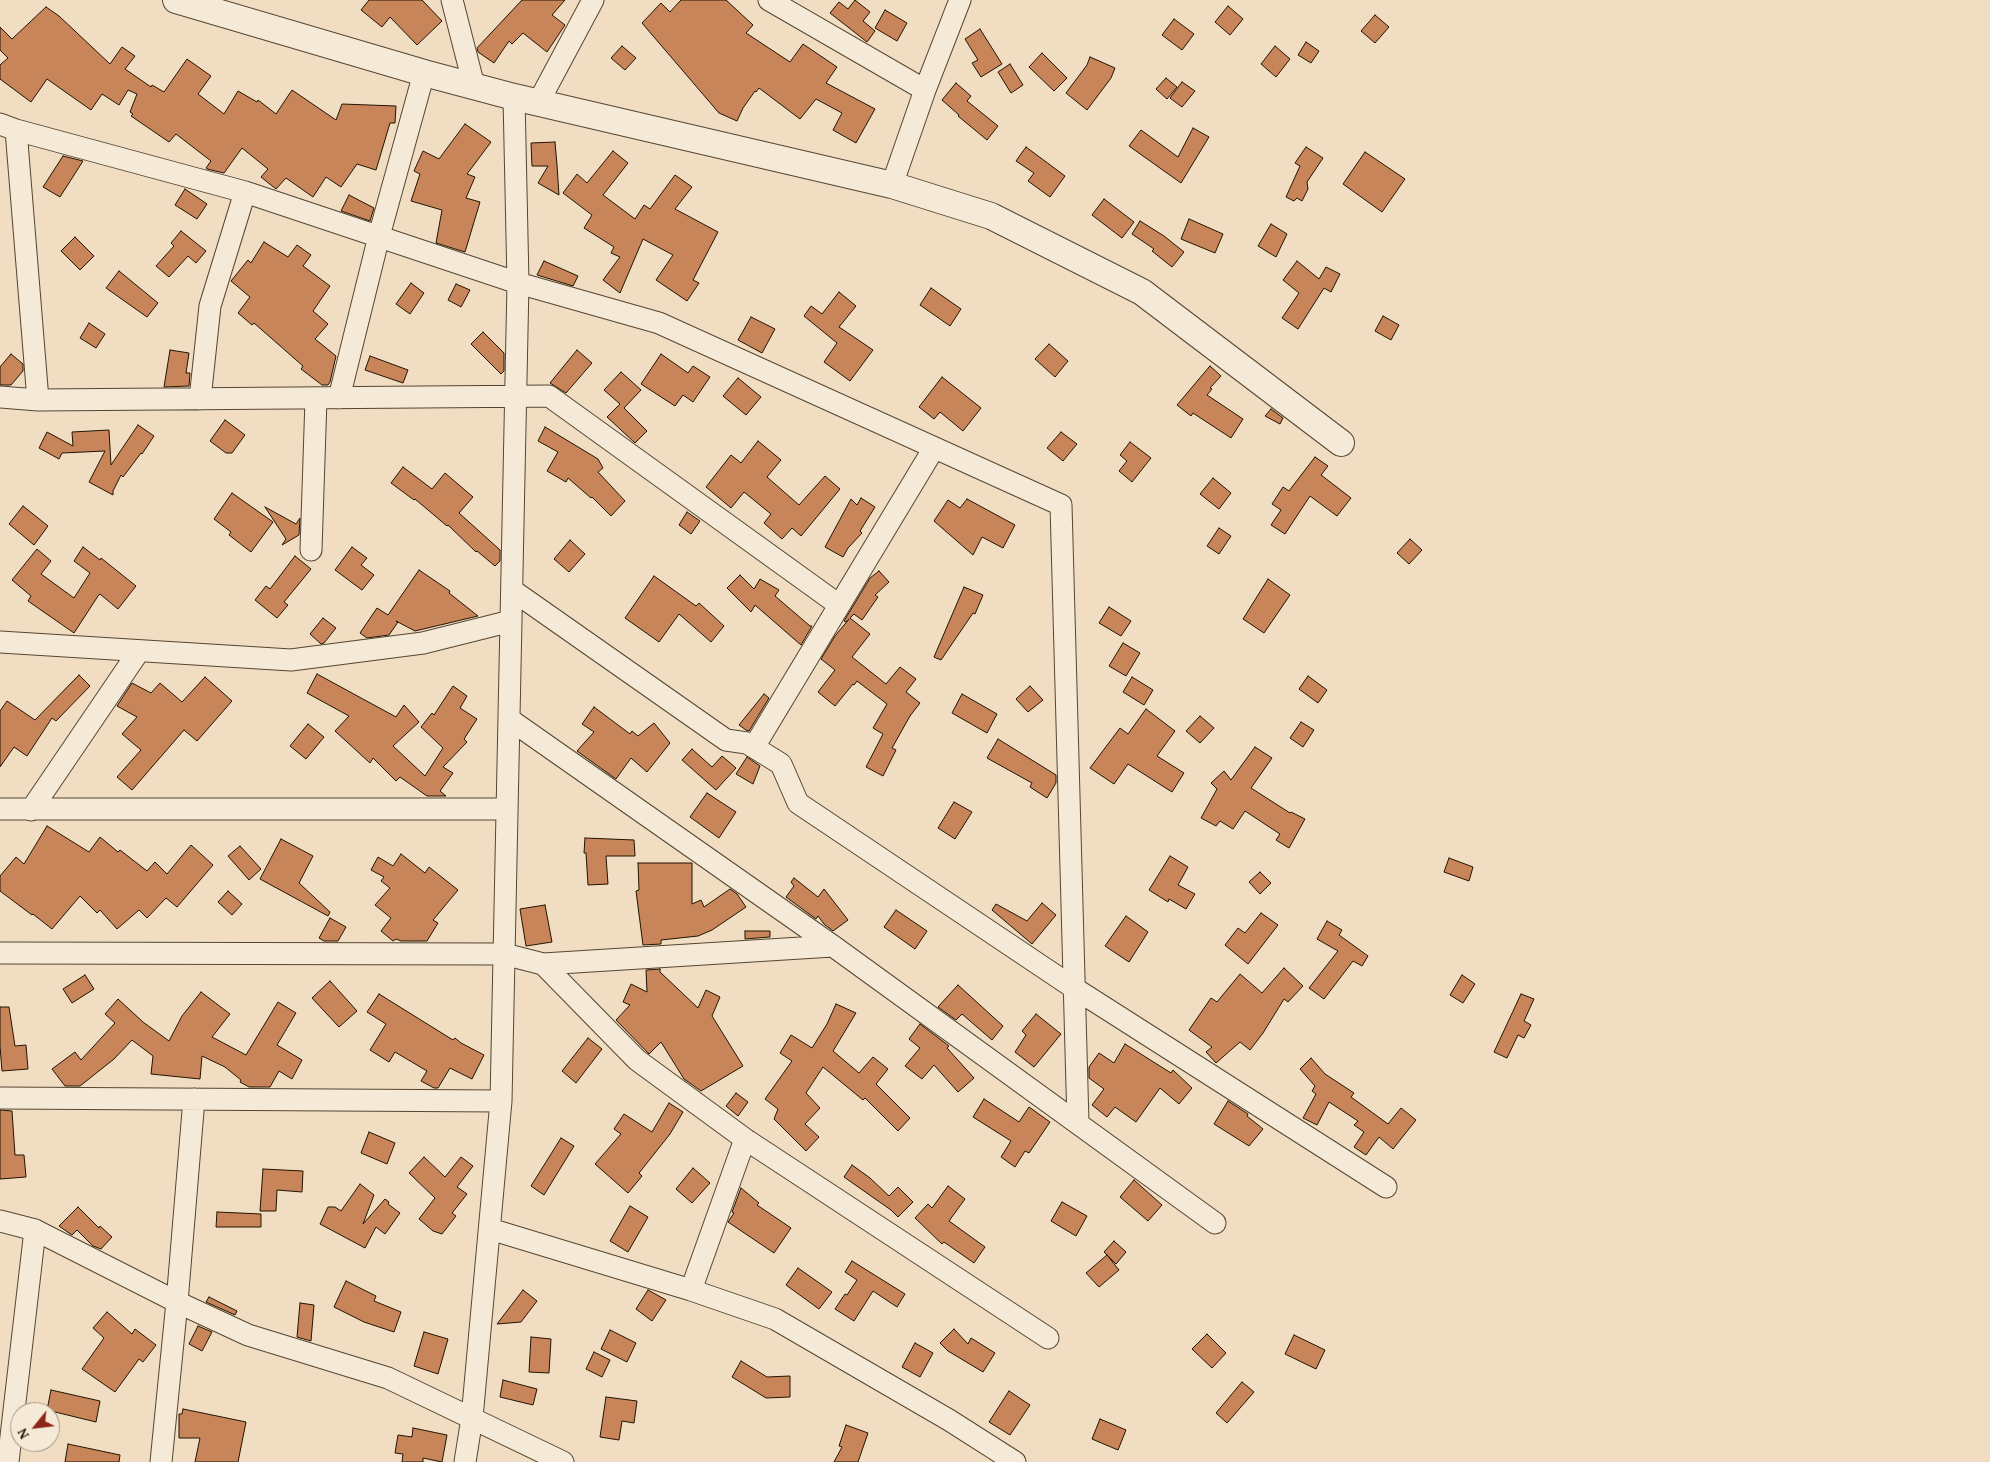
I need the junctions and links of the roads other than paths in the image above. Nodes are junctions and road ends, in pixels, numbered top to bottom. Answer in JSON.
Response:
{"nodes":[{"id":1,"x":176,"y":0,"type":"edge"},
{"id":2,"x":452,"y":0,"type":"edge"},
{"id":3,"x":593,"y":0,"type":"edge"},
{"id":4,"x":769,"y":0,"type":"edge"},
{"id":5,"x":960,"y":0,"type":"edge"},
{"id":6,"x":424,"y":73,"type":"junction"},
{"id":7,"x":474,"y":86,"type":"junction"},
{"id":8,"x":925,"y":90,"type":"junction"},
{"id":9,"x":526,"y":100,"type":"junction"},
{"id":10,"x":8,"y":127,"type":"edge"},
{"id":11,"x":892,"y":185,"type":"junction"},
{"id":12,"x":245,"y":192,"type":"junction"},
{"id":13,"x":379,"y":236,"type":"junction"},
{"id":14,"x":518,"y":283,"type":"junction"},
{"id":15,"x":516,"y":396,"type":"junction"},
{"id":16,"x":0,"y":397,"type":"edge"},
{"id":17,"x":339,"y":398,"type":"junction"},
{"id":18,"x":200,"y":399,"type":"junction"},
{"id":19,"x":316,"y":399,"type":"junction"},
{"id":20,"x":38,"y":400,"type":"junction"},
{"id":21,"x":1341,"y":444,"type":"dead end"},
{"id":22,"x":934,"y":448,"type":"junction"},
{"id":23,"x":311,"y":550,"type":"dead end"},
{"id":24,"x":512,"y":590,"type":"junction"},
{"id":25,"x":839,"y":605,"type":"junction"},
{"id":26,"x":511,"y":621,"type":"junction"},
{"id":27,"x":0,"y":642,"type":"edge"},
{"id":28,"x":139,"y":651,"type":"junction"},
{"id":29,"x":509,"y":719,"type":"junction"},
{"id":30,"x":754,"y":747,"type":"junction"},
{"id":31,"x":0,"y":809,"type":"edge"},
{"id":32,"x":507,"y":809,"type":"junction"},
{"id":33,"x":31,"y":810,"type":"junction"},
{"id":34,"x":833,"y":946,"type":"junction"},
{"id":35,"x":0,"y":953,"type":"edge"},
{"id":36,"x":504,"y":954,"type":"junction"},
{"id":37,"x":543,"y":964,"type":"junction"},
{"id":38,"x":1074,"y":988,"type":"junction"},
{"id":39,"x":0,"y":1098,"type":"edge"},
{"id":40,"x":194,"y":1099,"type":"junction"},
{"id":41,"x":501,"y":1101,"type":"junction"},
{"id":42,"x":1078,"y":1124,"type":"junction"},
{"id":43,"x":745,"y":1139,"type":"junction"},
{"id":44,"x":1386,"y":1187,"type":"dead end"},
{"id":45,"x":0,"y":1221,"type":"edge"},
{"id":46,"x":1215,"y":1223,"type":"dead end"},
{"id":47,"x":490,"y":1228,"type":"junction"},
{"id":48,"x":35,"y":1230,"type":"junction"},
{"id":49,"x":691,"y":1290,"type":"junction"},
{"id":50,"x":177,"y":1302,"type":"junction"},
{"id":51,"x":1048,"y":1338,"type":"dead end"},
{"id":52,"x":472,"y":1418,"type":"junction"},
{"id":53,"x":8,"y":1462,"type":"edge"},
{"id":54,"x":161,"y":1462,"type":"edge"},
{"id":55,"x":465,"y":1462,"type":"edge"},
{"id":56,"x":563,"y":1462,"type":"edge"},
{"id":57,"x":1015,"y":1462,"type":"edge"}],
"edges":[{"from":1,"to":6,"type":"street"},
{"from":2,"to":7,"type":"street"},
{"from":3,"to":9,"type":"street"},
{"from":4,"to":8,"type":"street"},
{"from":5,"to":8,"type":"street"},
{"from":6,"to":7,"type":"street"},
{"from":6,"to":13,"type":"street"},
{"from":7,"to":9,"type":"street"},
{"from":8,"to":11,"type":"street"},
{"from":9,"to":11,"type":"street"},
{"from":9,"to":14,"type":"street"},
{"from":10,"to":12,"type":"street"},
{"from":10,"to":20,"type":"street"},
{"from":11,"to":21,"type":"street"},
{"from":12,"to":13,"type":"street"},
{"from":12,"to":18,"type":"street"},
{"from":13,"to":14,"type":"street"},
{"from":13,"to":17,"type":"street"},
{"from":14,"to":15,"type":"street"},
{"from":14,"to":22,"type":"street"},
{"from":15,"to":17,"type":"street"},
{"from":15,"to":24,"type":"street"},
{"from":15,"to":25,"type":"street"},
{"from":16,"to":20,"type":"street"},
{"from":17,"to":19,"type":"street"},
{"from":18,"to":19,"type":"street"},
{"from":18,"to":20,"type":"street"},
{"from":19,"to":23,"type":"street"},
{"from":22,"to":25,"type":"street"},
{"from":22,"to":38,"type":"street"},
{"from":24,"to":26,"type":"street"},
{"from":24,"to":30,"type":"street"},
{"from":25,"to":30,"type":"street"},
{"from":26,"to":28,"type":"street"},
{"from":26,"to":29,"type":"street"},
{"from":27,"to":28,"type":"street"},
{"from":28,"to":33,"type":"street"},
{"from":29,"to":32,"type":"street"},
{"from":29,"to":34,"type":"street"},
{"from":30,"to":38,"type":"street"},
{"from":31,"to":33,"type":"street"},
{"from":32,"to":33,"type":"street"},
{"from":32,"to":36,"type":"street"},
{"from":34,"to":37,"type":"street"},
{"from":34,"to":42,"type":"street"},
{"from":35,"to":36,"type":"street"},
{"from":36,"to":37,"type":"street"},
{"from":36,"to":41,"type":"street"},
{"from":37,"to":43,"type":"street"},
{"from":38,"to":42,"type":"street"},
{"from":38,"to":44,"type":"street"},
{"from":39,"to":40,"type":"street"},
{"from":40,"to":41,"type":"street"},
{"from":40,"to":50,"type":"street"},
{"from":41,"to":47,"type":"street"},
{"from":42,"to":46,"type":"street"},
{"from":43,"to":49,"type":"street"},
{"from":43,"to":51,"type":"street"},
{"from":45,"to":48,"type":"street"},
{"from":47,"to":49,"type":"street"},
{"from":47,"to":52,"type":"street"},
{"from":48,"to":50,"type":"street"},
{"from":48,"to":53,"type":"street"},
{"from":49,"to":57,"type":"street"},
{"from":50,"to":52,"type":"street"},
{"from":50,"to":54,"type":"street"},
{"from":52,"to":55,"type":"street"},
{"from":52,"to":56,"type":"street"}]}
